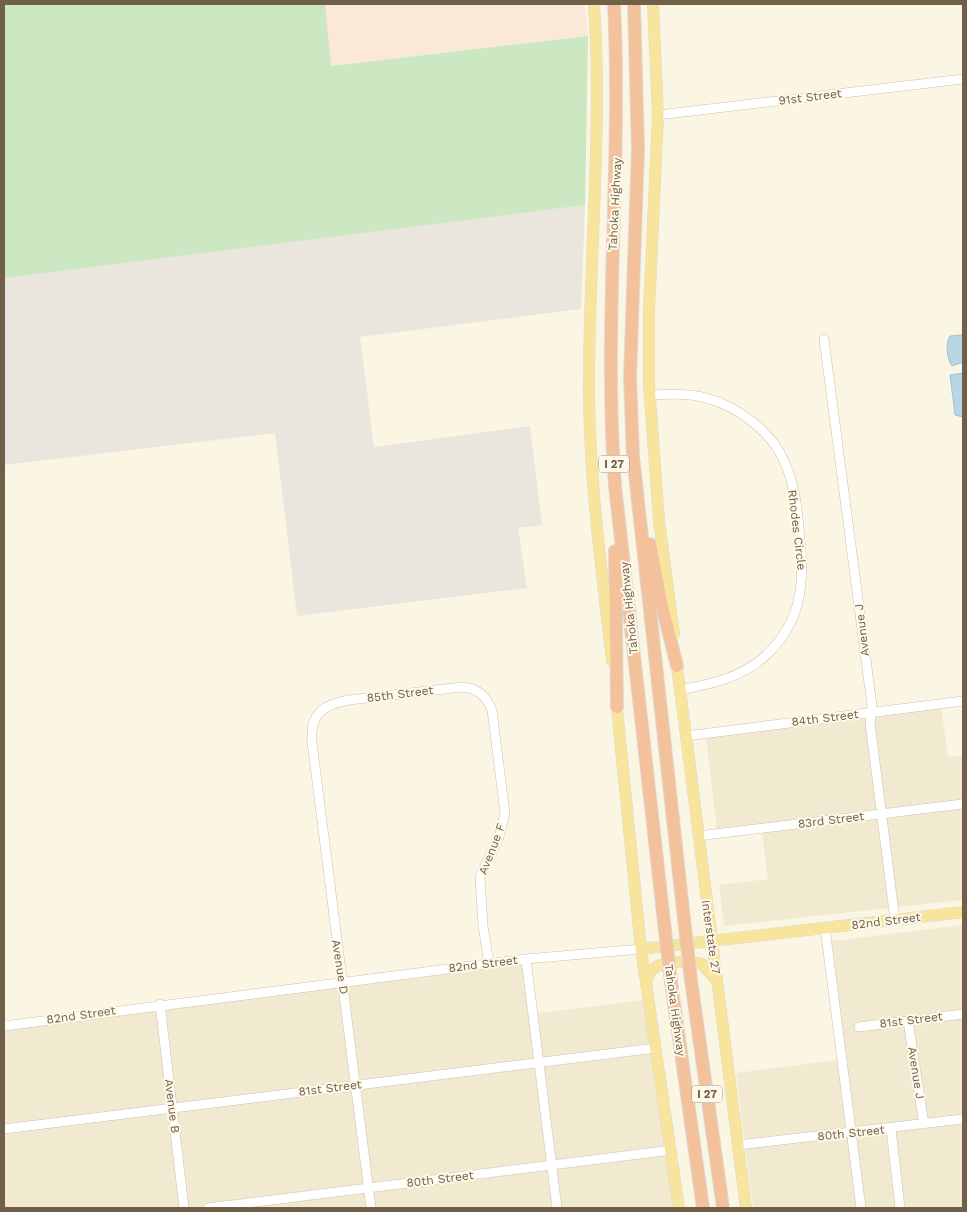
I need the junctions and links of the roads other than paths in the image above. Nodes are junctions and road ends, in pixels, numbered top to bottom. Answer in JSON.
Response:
{"nodes":[{"id":1,"x":594,"y":4,"type":"edge"},
{"id":2,"x":614,"y":4,"type":"edge"},
{"id":3,"x":634,"y":4,"type":"edge"},
{"id":4,"x":653,"y":4,"type":"edge"},
{"id":5,"x":963,"y":79,"type":"edge"},
{"id":6,"x":658,"y":115,"type":"junction"},
{"id":7,"x":824,"y":339,"type":"dead end"},
{"id":8,"x":649,"y":394,"type":"junction"},
{"id":9,"x":636,"y":481,"type":"junction"},
{"id":10,"x":615,"y":486,"type":"junction"},
{"id":11,"x":678,"y":666,"type":"junction"},
{"id":12,"x":680,"y":690,"type":"junction"},
{"id":13,"x":963,"y":701,"type":"edge"},
{"id":14,"x":490,"y":705,"type":"joint"},
{"id":15,"x":616,"y":707,"type":"junction"},
{"id":16,"x":871,"y":713,"type":"junction"},
{"id":17,"x":312,"y":725,"type":"joint"},
{"id":18,"x":686,"y":736,"type":"junction"},
{"id":19,"x":963,"y":804,"type":"edge"},
{"id":20,"x":881,"y":813,"type":"junction"},
{"id":21,"x":698,"y":836,"type":"junction"},
{"id":22,"x":963,"y":912,"type":"edge"},
{"id":23,"x":895,"y":920,"type":"junction"},
{"id":24,"x":826,"y":928,"type":"junction"},
{"id":25,"x":712,"y":940,"type":"junction"},
{"id":26,"x":641,"y":949,"type":"junction"},
{"id":27,"x":526,"y":959,"type":"junction"},
{"id":28,"x":489,"y":963,"type":"junction"},
{"id":29,"x":342,"y":981,"type":"junction"},
{"id":30,"x":717,"y":981,"type":"junction"},
{"id":31,"x":646,"y":985,"type":"junction"},
{"id":32,"x":160,"y":1004,"type":"junction"},
{"id":33,"x":963,"y":1014,"type":"edge"},
{"id":34,"x":908,"y":1021,"type":"junction"},
{"id":35,"x":4,"y":1026,"type":"edge"},
{"id":36,"x":859,"y":1027,"type":"dead end"},
{"id":37,"x":656,"y":1048,"type":"junction"},
{"id":38,"x":539,"y":1062,"type":"junction"},
{"id":39,"x":355,"y":1085,"type":"junction"},
{"id":40,"x":172,"y":1108,"type":"junction"},
{"id":41,"x":963,"y":1119,"type":"edge"},
{"id":42,"x":924,"y":1124,"type":"junction"},
{"id":43,"x":4,"y":1129,"type":"edge"},
{"id":44,"x":891,"y":1129,"type":"junction"},
{"id":45,"x":851,"y":1133,"type":"junction"},
{"id":46,"x":738,"y":1145,"type":"junction"},
{"id":47,"x":672,"y":1150,"type":"junction"},
{"id":48,"x":552,"y":1165,"type":"junction"},
{"id":49,"x":368,"y":1188,"type":"junction"},
{"id":50,"x":184,"y":1208,"type":"edge"},
{"id":51,"x":208,"y":1208,"type":"edge"},
{"id":52,"x":371,"y":1208,"type":"edge"},
{"id":53,"x":557,"y":1208,"type":"edge"},
{"id":54,"x":679,"y":1208,"type":"edge"},
{"id":55,"x":703,"y":1208,"type":"edge"},
{"id":56,"x":723,"y":1208,"type":"edge"},
{"id":57,"x":746,"y":1208,"type":"edge"},
{"id":58,"x":861,"y":1208,"type":"edge"},
{"id":59,"x":900,"y":1208,"type":"edge"}],
"edges":[{"from":1,"to":15,"type":"main road","name":"Tahoka Highway"},
{"from":2,"to":10,"type":"highway","name":"Tahoka Highway","number":"I 27"},
{"from":3,"to":9,"type":"highway","name":"Tahoka Highway","number":"I 27"},
{"from":4,"to":6,"type":"main road"},
{"from":5,"to":6,"type":"street","name":"91st Street"},
{"from":6,"to":8,"type":"main road"},
{"from":7,"to":16,"type":"street","name":"Avenue J"},
{"from":8,"to":11,"type":"main road"},
{"from":8,"to":12,"type":"street","name":"Rhodes Circle"},
{"from":9,"to":11,"type":"highway"},
{"from":9,"to":56,"type":"highway","name":"Tahoka Highway","number":"I 27","bridge":true},
{"from":10,"to":15,"type":"highway"},
{"from":10,"to":55,"type":"highway","name":"Tahoka Highway","number":"I 27","bridge":true},
{"from":11,"to":12,"type":"main road","name":"Interstate 27"},
{"from":12,"to":18,"type":"main road","name":"Interstate 27"},
{"from":13,"to":16,"type":"street","name":"84th Street"},
{"from":14,"to":17,"type":"street","name":"85th Street"},
{"from":14,"to":28,"type":"street","name":"Avenue F"},
{"from":15,"to":26,"type":"main road"},
{"from":16,"to":18,"type":"street","name":"84th Street"},
{"from":16,"to":20,"type":"street","name":"Avenue J"},
{"from":17,"to":29,"type":"street","name":"Avenue D"},
{"from":18,"to":21,"type":"main road","name":"Interstate 27"},
{"from":19,"to":20,"type":"street","name":"83rd Street"},
{"from":20,"to":21,"type":"street","name":"83rd Street"},
{"from":20,"to":23,"type":"street","name":"Avenue J"},
{"from":21,"to":25,"type":"main road","name":"Interstate 27"},
{"from":22,"to":23,"type":"main road","name":"82nd Street"},
{"from":23,"to":24,"type":"main road","name":"82nd Street"},
{"from":24,"to":25,"type":"main road","name":"82nd Street"},
{"from":24,"to":45,"type":"street"},
{"from":25,"to":26,"type":"main road","name":"82nd Street"},
{"from":25,"to":30,"type":"main road","name":"Interstate 27"},
{"from":26,"to":27,"type":"street","name":"82nd Street"},
{"from":26,"to":31,"type":"main road"},
{"from":27,"to":28,"type":"street","name":"82nd Street"},
{"from":27,"to":38,"type":"street"},
{"from":28,"to":29,"type":"street","name":"82nd Street"},
{"from":29,"to":32,"type":"street","name":"82nd Street"},
{"from":29,"to":39,"type":"street","name":"Avenue D"},
{"from":30,"to":31,"type":"main road"},
{"from":30,"to":46,"type":"main road","name":"Interstate 27"},
{"from":31,"to":37,"type":"main road"},
{"from":32,"to":35,"type":"street","name":"82nd Street"},
{"from":32,"to":40,"type":"street","name":"Avenue B"},
{"from":33,"to":34,"type":"street","name":"81st Street"},
{"from":34,"to":36,"type":"street","name":"81st Street"},
{"from":34,"to":42,"type":"street","name":"Avenue J"},
{"from":37,"to":38,"type":"street","name":"81st Street"},
{"from":37,"to":47,"type":"main road"},
{"from":38,"to":39,"type":"street","name":"81st Street"},
{"from":38,"to":48,"type":"street"},
{"from":39,"to":40,"type":"street","name":"81st Street"},
{"from":39,"to":49,"type":"street","name":"Avenue D"},
{"from":40,"to":43,"type":"street","name":"81st Street"},
{"from":40,"to":50,"type":"street","name":"Avenue B"},
{"from":41,"to":42,"type":"street","name":"80th Street"},
{"from":42,"to":44,"type":"street","name":"80th Street"},
{"from":44,"to":45,"type":"street","name":"80th Street"},
{"from":44,"to":59,"type":"street"},
{"from":45,"to":46,"type":"street","name":"80th Street"},
{"from":45,"to":58,"type":"street"},
{"from":46,"to":57,"type":"main road","name":"Interstate 27"},
{"from":47,"to":48,"type":"street","name":"80th Street"},
{"from":47,"to":54,"type":"main road"},
{"from":48,"to":49,"type":"street","name":"80th Street"},
{"from":48,"to":53,"type":"street"},
{"from":49,"to":51,"type":"street","name":"80th Street"},
{"from":49,"to":52,"type":"street","name":"Avenue D"}]}
